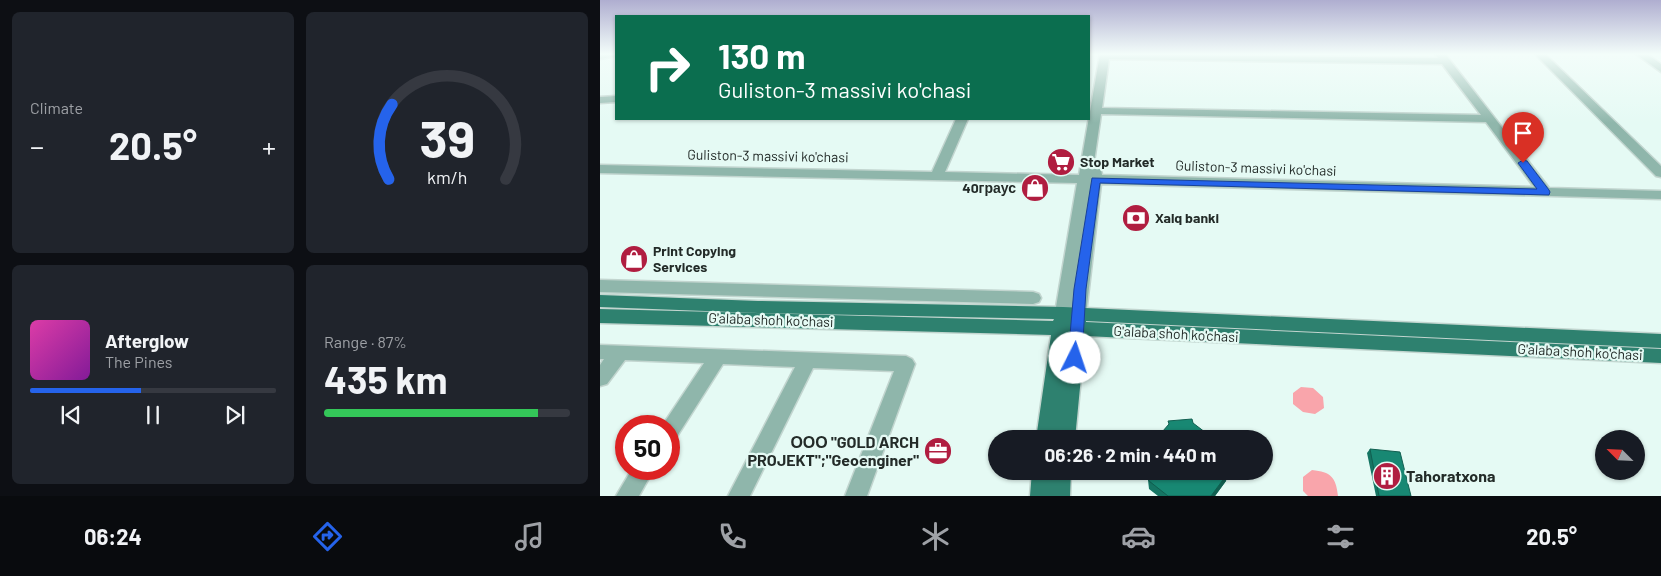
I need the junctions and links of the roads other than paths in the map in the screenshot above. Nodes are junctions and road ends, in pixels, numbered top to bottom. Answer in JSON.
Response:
{"nodes":[{"id":1,"x":1106,"y":77,"type":"edge"},
{"id":2,"x":1108,"y":77,"type":"edge"},
{"id":3,"x":1458,"y":77,"type":"edge"},
{"id":4,"x":1564,"y":77,"type":"edge"},
{"id":5,"x":615,"y":99,"type":"edge"},
{"id":6,"x":600,"y":100,"type":"edge"},
{"id":7,"x":1104,"y":111,"type":"junction"},
{"id":8,"x":1490,"y":118,"type":"junction"},
{"id":9,"x":962,"y":120,"type":"edge"},
{"id":10,"x":600,"y":169,"type":"edge"},
{"id":11,"x":1661,"y":173,"type":"edge"},
{"id":12,"x":936,"y":176,"type":"junction"},
{"id":13,"x":1090,"y":179,"type":"junction"},
{"id":14,"x":1545,"y":192,"type":"junction"},
{"id":15,"x":1661,"y":195,"type":"edge"},
{"id":16,"x":600,"y":286,"type":"edge"},
{"id":17,"x":1033,"y":298,"type":"dead end"},
{"id":18,"x":600,"y":301,"type":"edge"},
{"id":19,"x":956,"y":303,"type":"junction"},
{"id":20,"x":600,"y":316,"type":"edge"},
{"id":21,"x":1070,"y":321,"type":"junction"},
{"id":22,"x":1661,"y":341,"type":"edge"},
{"id":23,"x":600,"y":352,"type":"edge"},
{"id":24,"x":620,"y":353,"type":"junction"},
{"id":25,"x":1661,"y":356,"type":"edge"},
{"id":26,"x":718,"y":357,"type":"junction"},
{"id":27,"x":808,"y":360,"type":"junction"},
{"id":28,"x":600,"y":378,"type":"edge"},
{"id":29,"x":680,"y":415,"type":"edge"},
{"id":30,"x":1048,"y":430,"type":"edge"},
{"id":31,"x":1065,"y":430,"type":"edge"},
{"id":32,"x":637,"y":480,"type":"edge"},
{"id":33,"x":1042,"y":480,"type":"edge"},
{"id":34,"x":1060,"y":480,"type":"edge"},
{"id":35,"x":626,"y":496,"type":"edge"},
{"id":36,"x":739,"y":496,"type":"edge"},
{"id":37,"x":856,"y":496,"type":"edge"},
{"id":38,"x":1041,"y":496,"type":"edge"},
{"id":39,"x":1059,"y":496,"type":"edge"}],
"edges":[{"from":1,"to":13,"type":"street"},
{"from":2,"to":7,"type":"street"},
{"from":3,"to":8,"type":"street"},
{"from":4,"to":11,"type":"street"},
{"from":5,"to":6,"type":"street"},
{"from":7,"to":8,"type":"street"},
{"from":7,"to":13,"type":"street"},
{"from":8,"to":14,"type":"street"},
{"from":9,"to":12,"type":"street"},
{"from":10,"to":12,"type":"street","name":"Guliston-3 massivi ko'chasi"},
{"from":12,"to":13,"type":"street","name":"Guliston-3 massivi ko'chasi"},
{"from":13,"to":14,"type":"street","name":"Guliston-3 massivi ko'chasi"},
{"from":13,"to":21,"type":"street"},
{"from":14,"to":15,"type":"street","name":"Guliston-3 massivi ko'chasi"},
{"from":16,"to":19,"type":"street"},
{"from":17,"to":19,"type":"street"},
{"from":18,"to":19,"type":"main road","name":"G'alaba shoh ko'chasi"},
{"from":19,"to":21,"type":"main road","name":"G'alaba shoh ko'chasi"},
{"from":20,"to":21,"type":"main road","name":"G'alaba shoh ko'chasi"},
{"from":21,"to":22,"type":"main road","name":"G'alaba shoh ko'chasi"},
{"from":21,"to":25,"type":"main road","name":"G'alaba shoh ko'chasi"},
{"from":21,"to":30,"type":"main road"},
{"from":21,"to":31,"type":"main road"},
{"from":23,"to":24,"type":"street"},
{"from":24,"to":26,"type":"street"},
{"from":24,"to":28,"type":"street"},
{"from":26,"to":27,"type":"street"},
{"from":26,"to":29,"type":"street"},
{"from":27,"to":36,"type":"street"},
{"from":27,"to":37,"type":"street"},
{"from":32,"to":35,"type":"street"},
{"from":33,"to":38,"type":"main road"},
{"from":34,"to":39,"type":"main road"}]}
